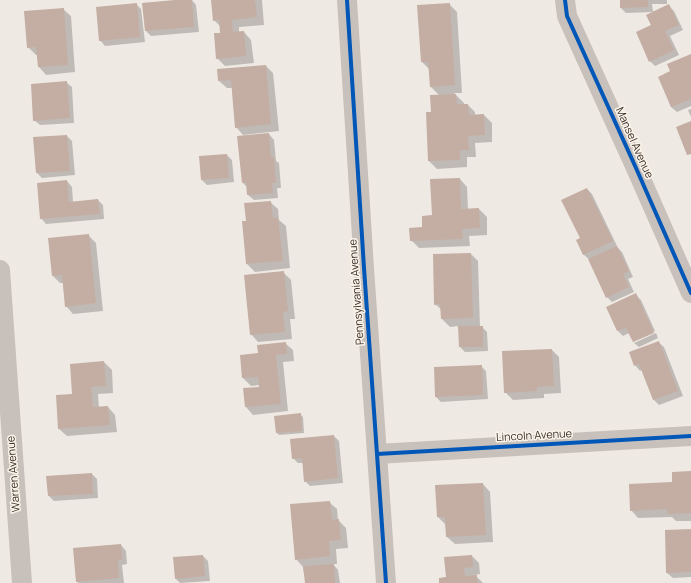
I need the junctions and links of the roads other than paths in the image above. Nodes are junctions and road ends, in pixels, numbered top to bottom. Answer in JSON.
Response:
{"nodes":[{"id":1,"x":347,"y":0,"type":"edge"},
{"id":2,"x":565,"y":0,"type":"edge"},
{"id":3,"x":0,"y":270,"type":"edge"},
{"id":4,"x":691,"y":293,"type":"edge"},
{"id":5,"x":5,"y":418,"type":"edge"},
{"id":6,"x":691,"y":436,"type":"edge"},
{"id":7,"x":377,"y":454,"type":"junction"},
{"id":8,"x":22,"y":583,"type":"edge"},
{"id":9,"x":386,"y":583,"type":"edge"}],
"edges":[{"from":1,"to":7,"type":"street","name":"Pennsylvania Avenue"},
{"from":2,"to":4,"type":"street","name":"Mansel Avenue"},
{"from":3,"to":5,"type":"street","name":"Warren Avenue"},
{"from":5,"to":8,"type":"street","name":"Warren Avenue"},
{"from":6,"to":7,"type":"street","name":"Lincoln Avenue"},
{"from":7,"to":9,"type":"street","name":"Pennsylvania Avenue"}]}
